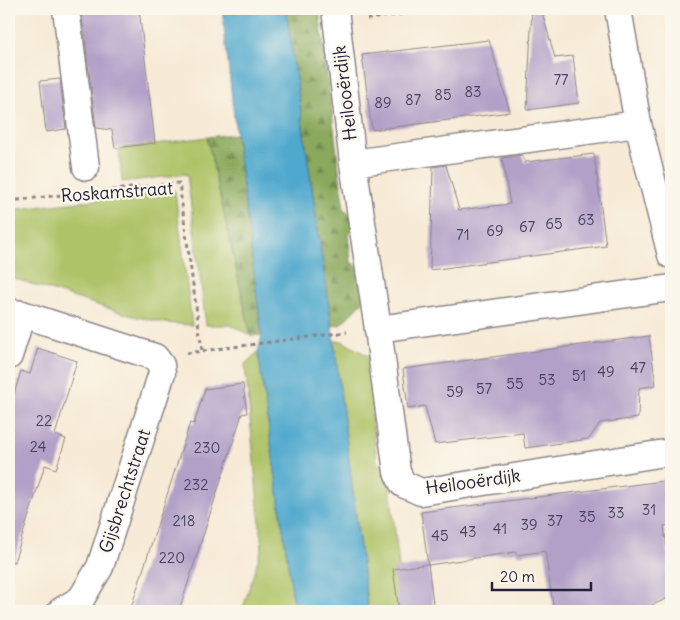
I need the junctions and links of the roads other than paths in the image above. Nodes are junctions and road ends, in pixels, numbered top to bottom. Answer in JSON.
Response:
{"nodes":[{"id":1,"x":66,"y":9,"type":"edge"},
{"id":2,"x":618,"y":9,"type":"edge"},
{"id":3,"x":336,"y":16,"type":"edge"},
{"id":4,"x":638,"y":124,"type":"junction"},
{"id":5,"x":353,"y":163,"type":"junction"},
{"id":6,"x":86,"y":167,"type":"dead end"},
{"id":7,"x":671,"y":255,"type":"edge"},
{"id":8,"x":671,"y":288,"type":"edge"},
{"id":9,"x":15,"y":313,"type":"edge"},
{"id":10,"x":378,"y":329,"type":"junction"},
{"id":11,"x":9,"y":356,"type":"edge"},
{"id":12,"x":671,"y":452,"type":"edge"},
{"id":13,"x":61,"y":611,"type":"edge"}],
"edges":[{"from":1,"to":6,"type":"street","name":"Roskamstraat"},
{"from":2,"to":4,"type":"street"},
{"from":3,"to":5,"type":"street","name":"Heilooërdijk"},
{"from":4,"to":5,"type":"street","name":"Heilooërdijk"},
{"from":4,"to":7,"type":"street"},
{"from":5,"to":10,"type":"street","name":"Heilooërdijk"},
{"from":8,"to":10,"type":"street"},
{"from":9,"to":11,"type":"street"},
{"from":9,"to":13,"type":"street","name":"Gijsbrechtstraat"},
{"from":10,"to":12,"type":"street","name":"Heilooërdijk"}]}
